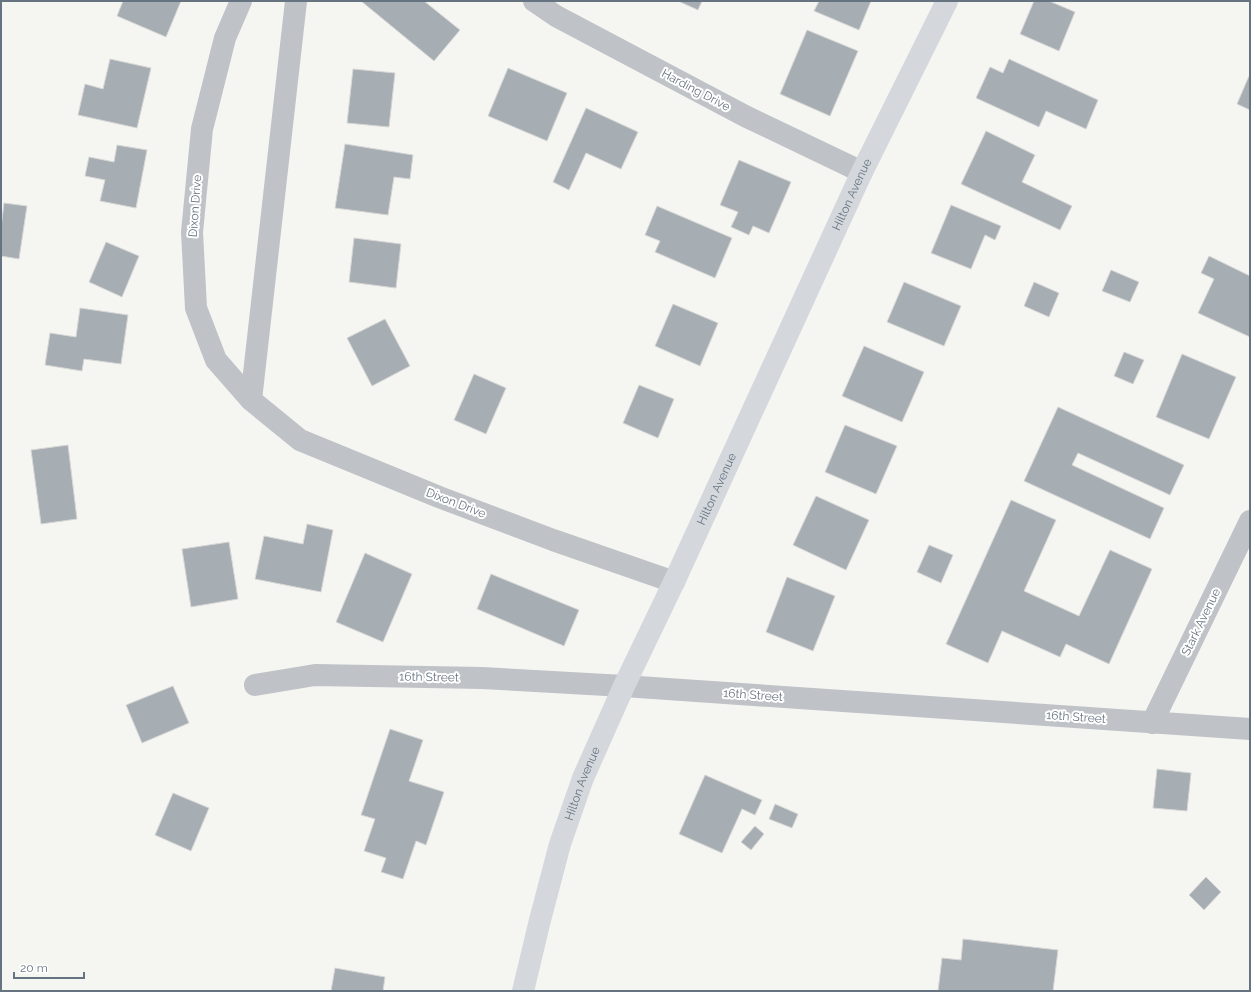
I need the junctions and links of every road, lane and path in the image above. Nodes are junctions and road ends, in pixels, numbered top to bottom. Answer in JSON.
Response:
{"nodes":[{"id":1,"x":240,"y":1,"type":"edge"},
{"id":2,"x":296,"y":1,"type":"edge"},
{"id":3,"x":534,"y":1,"type":"edge"},
{"id":4,"x":947,"y":1,"type":"edge"},
{"id":5,"x":862,"y":172,"type":"junction"},
{"id":6,"x":251,"y":400,"type":"junction"},
{"id":7,"x":1250,"y":521,"type":"edge"},
{"id":8,"x":674,"y":582,"type":"junction"},
{"id":9,"x":255,"y":685,"type":"dead end"},
{"id":10,"x":624,"y":686,"type":"junction"},
{"id":11,"x":1152,"y":723,"type":"junction"},
{"id":12,"x":1250,"y":729,"type":"edge"},
{"id":13,"x":523,"y":991,"type":"edge"}],
"edges":[{"from":1,"to":6,"type":"street","name":"Dixon Drive"},
{"from":2,"to":6,"type":"street"},
{"from":3,"to":5,"type":"street","name":"Harding Drive"},
{"from":4,"to":5,"type":"street","name":"Hilton Avenue"},
{"from":5,"to":8,"type":"street","name":"Hilton Avenue"},
{"from":6,"to":8,"type":"street","name":"Dixon Drive"},
{"from":7,"to":11,"type":"street","name":"Stark Avenue"},
{"from":8,"to":10,"type":"street","name":"Hilton Avenue"},
{"from":9,"to":10,"type":"street","name":"16th Street"},
{"from":10,"to":11,"type":"street","name":"16th Street"},
{"from":10,"to":13,"type":"street","name":"Hilton Avenue"},
{"from":11,"to":12,"type":"street","name":"16th Street"}]}
